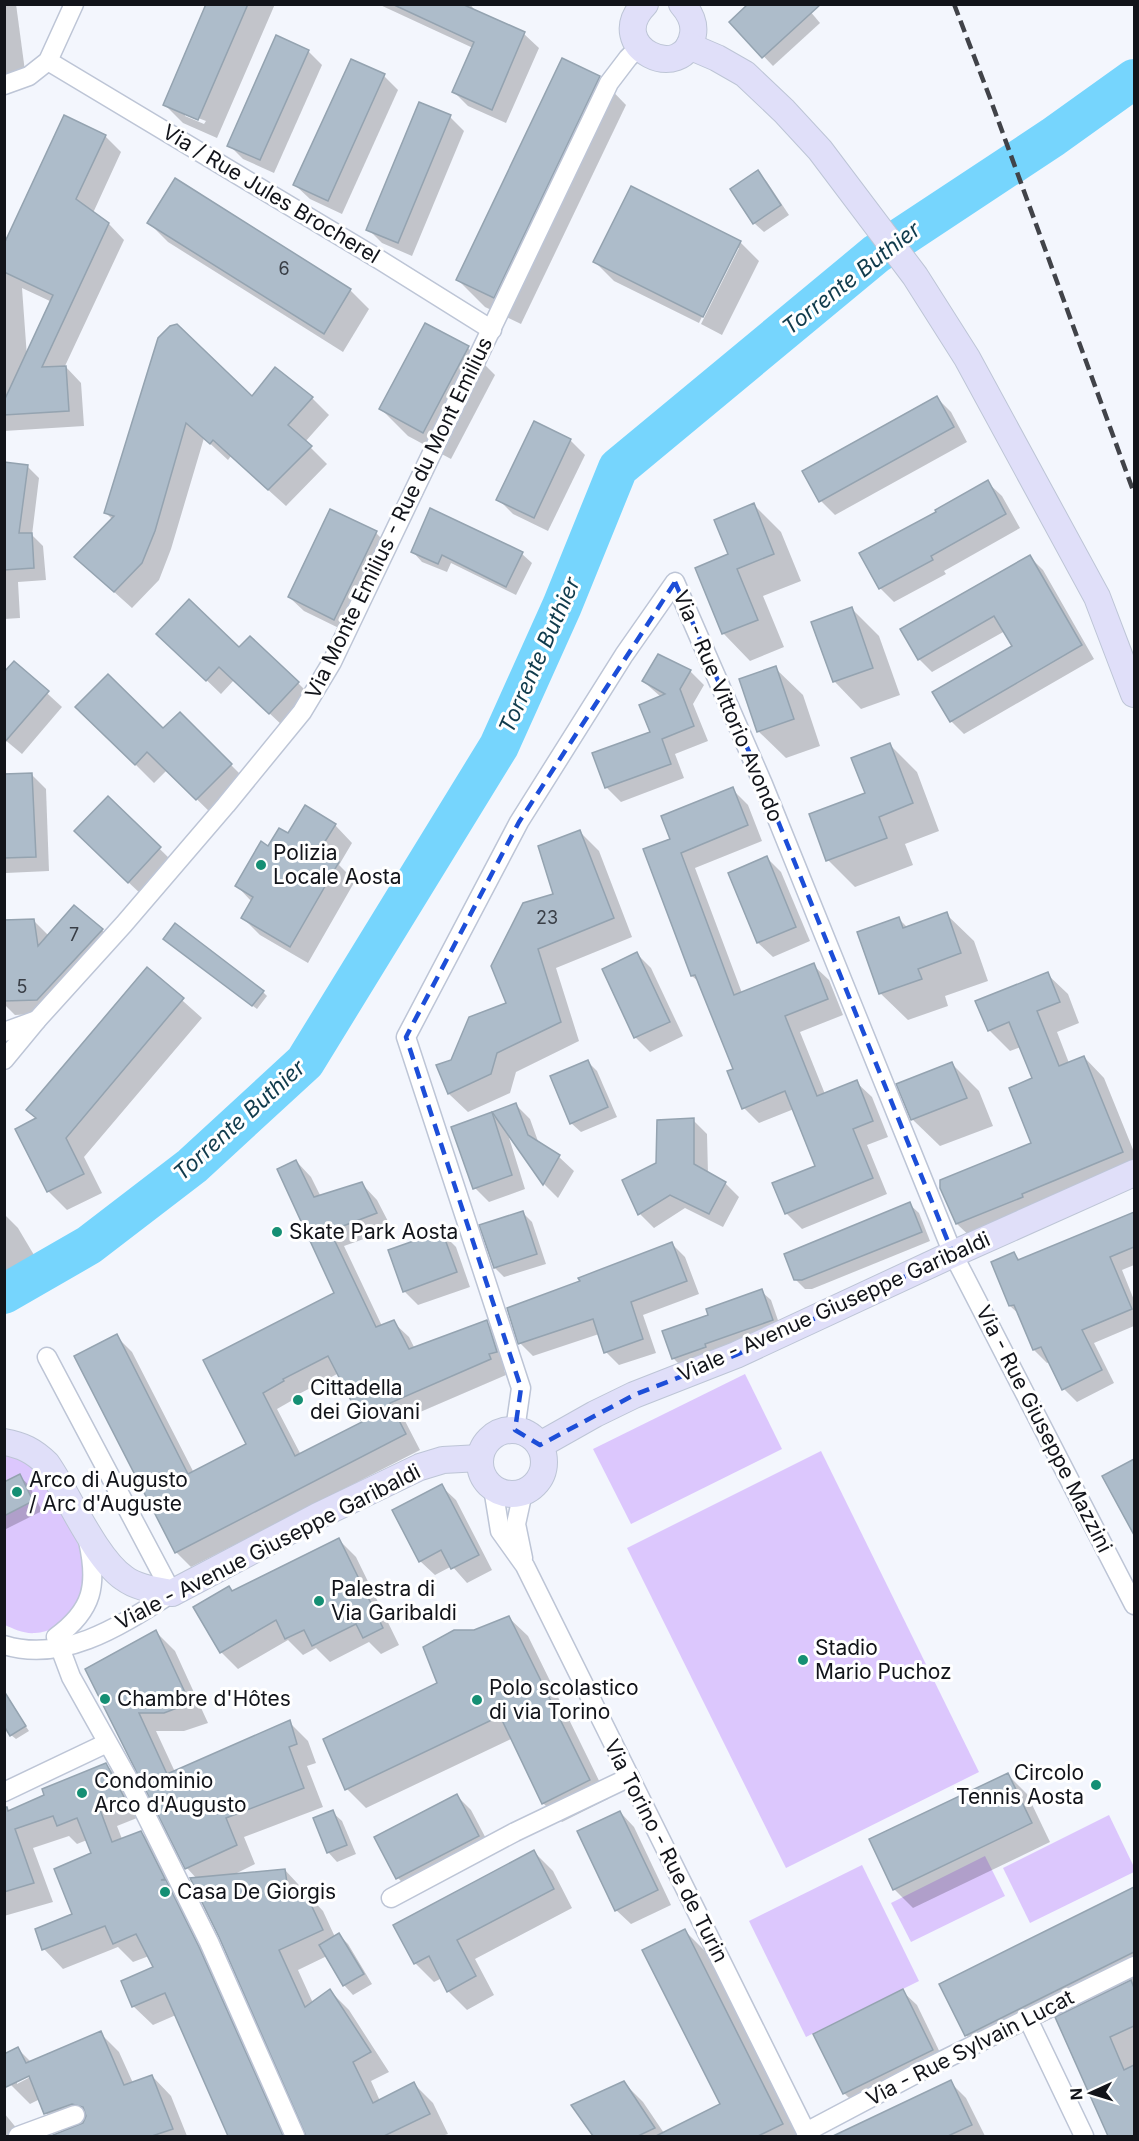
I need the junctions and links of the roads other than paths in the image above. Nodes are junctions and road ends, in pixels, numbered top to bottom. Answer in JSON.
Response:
{"nodes":[{"id":1,"x":74,"y":4,"type":"edge"},
{"id":2,"x":682,"y":4,"type":"edge"},
{"id":3,"x":641,"y":6,"type":"edge"},
{"id":4,"x":689,"y":46,"type":"junction"},
{"id":5,"x":639,"y":47,"type":"junction"},
{"id":6,"x":48,"y":61,"type":"junction"},
{"id":7,"x":4,"y":85,"type":"edge"},
{"id":8,"x":492,"y":330,"type":"junction"},
{"id":9,"x":1134,"y":694,"type":"edge"},
{"id":10,"x":31,"y":1027,"type":"junction"},
{"id":11,"x":4,"y":1032,"type":"edge"},
{"id":12,"x":4,"y":1060,"type":"edge"},
{"id":13,"x":1134,"y":1174,"type":"edge"},
{"id":14,"x":953,"y":1254,"type":"junction"},
{"id":15,"x":47,"y":1357,"type":"dead end"},
{"id":16,"x":515,"y":1430,"type":"junction"},
{"id":17,"x":4,"y":1442,"type":"edge"},
{"id":18,"x":540,"y":1445,"type":"junction"},
{"id":19,"x":480,"y":1458,"type":"junction"},
{"id":20,"x":493,"y":1488,"type":"junction"},
{"id":21,"x":522,"y":1492,"type":"junction"},
{"id":22,"x":85,"y":1528,"type":"junction"},
{"id":23,"x":525,"y":1566,"type":"junction"},
{"id":24,"x":172,"y":1593,"type":"junction"},
{"id":25,"x":1134,"y":1605,"type":"edge"},
{"id":26,"x":4,"y":1645,"type":"edge"},
{"id":27,"x":59,"y":1649,"type":"junction"},
{"id":28,"x":107,"y":1743,"type":"junction"},
{"id":29,"x":630,"y":1777,"type":"junction"},
{"id":30,"x":4,"y":1792,"type":"edge"},
{"id":31,"x":391,"y":1898,"type":"dead end"},
{"id":32,"x":1134,"y":1966,"type":"edge"},
{"id":33,"x":1028,"y":2019,"type":"junction"},
{"id":34,"x":75,"y":2115,"type":"dead end"},
{"id":35,"x":807,"y":2134,"type":"edge"},
{"id":36,"x":18,"y":2136,"type":"edge"},
{"id":37,"x":295,"y":2136,"type":"edge"},
{"id":38,"x":1084,"y":2136,"type":"edge"}],
"edges":[{"from":1,"to":6,"type":"street"},
{"from":2,"to":4,"type":"street"},
{"from":3,"to":5,"type":"street"},
{"from":4,"to":5,"type":"street"},
{"from":4,"to":9,"type":"street"},
{"from":5,"to":8,"type":"street","name":"Via Monte Emilius - Rue du Mont Emilius"},
{"from":6,"to":7,"type":"street"},
{"from":6,"to":8,"type":"street","name":"Via / Rue Jules Brocherel"},
{"from":8,"to":10,"type":"street","name":"Via Monte Emilius - Rue du Mont Emilius"},
{"from":10,"to":11,"type":"street"},
{"from":10,"to":12,"type":"street","name":"Via Monte Emilius - Rue du Mont Emilius"},
{"from":13,"to":14,"type":"street","name":"Viale - Avenue Giuseppe Garibaldi"},
{"from":14,"to":16,"type":"street","name":"Via - Rue Vittorio Avondo"},
{"from":14,"to":18,"type":"street","name":"Viale - Avenue Giuseppe Garibaldi"},
{"from":14,"to":25,"type":"street","name":"Via - Rue Giuseppe Mazzini"},
{"from":15,"to":24,"type":"street"},
{"from":16,"to":18,"type":"street"},
{"from":16,"to":19,"type":"street"},
{"from":17,"to":22,"type":"street"},
{"from":18,"to":21,"type":"street"},
{"from":19,"to":20,"type":"street"},
{"from":19,"to":24,"type":"street","name":"Viale - Avenue Giuseppe Garibaldi"},
{"from":20,"to":21,"type":"street"},
{"from":20,"to":23,"type":"street","name":"Via Torino - Rue de Turin"},
{"from":21,"to":23,"type":"street","name":"Via Torino - Rue de Turin"},
{"from":22,"to":24,"type":"street"},
{"from":22,"to":27,"type":"street"},
{"from":23,"to":29,"type":"street","name":"Via Torino - Rue de Turin"},
{"from":24,"to":27,"type":"street","name":"Viale - Avenue Giuseppe Garibaldi"},
{"from":26,"to":27,"type":"street","name":"Viale - Avenue Giuseppe Garibaldi"},
{"from":27,"to":28,"type":"street"},
{"from":28,"to":30,"type":"street"},
{"from":28,"to":37,"type":"street"},
{"from":29,"to":31,"type":"street"},
{"from":29,"to":35,"type":"street","name":"Via Torino - Rue de Turin"},
{"from":32,"to":33,"type":"street","name":"Via - Rue Sylvain Lucat"},
{"from":33,"to":35,"type":"street","name":"Via - Rue Sylvain Lucat"},
{"from":33,"to":38,"type":"street"},
{"from":34,"to":36,"type":"street"}]}
